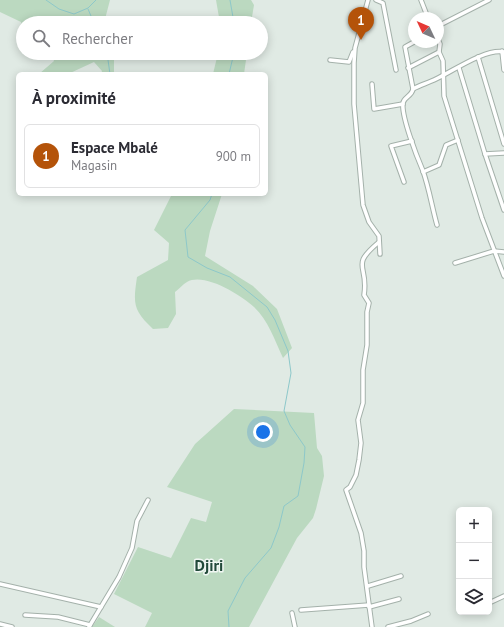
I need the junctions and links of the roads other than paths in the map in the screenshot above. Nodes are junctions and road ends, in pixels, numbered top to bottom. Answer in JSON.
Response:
{"nodes":[{"id":1,"x":375,"y":0,"type":"edge"},
{"id":2,"x":421,"y":0,"type":"edge"},
{"id":3,"x":489,"y":0,"type":"edge"},
{"id":4,"x":367,"y":2,"type":"edge"},
{"id":5,"x":426,"y":12,"type":"edge"},
{"id":6,"x":444,"y":23,"type":"edge"},
{"id":7,"x":408,"y":45,"type":"edge"},
{"id":8,"x":355,"y":48,"type":"junction"},
{"id":9,"x":440,"y":48,"type":"edge"},
{"id":10,"x":503,"y":51,"type":"edge"},
{"id":11,"x":439,"y":52,"type":"junction"},
{"id":12,"x":478,"y":57,"type":"junction"},
{"id":13,"x":330,"y":60,"type":"dead end"},
{"id":14,"x":408,"y":68,"type":"junction"},
{"id":15,"x":459,"y":68,"type":"junction"},
{"id":16,"x":396,"y":70,"type":"dead end"},
{"id":17,"x":504,"y":70,"type":"edge"},
{"id":18,"x":443,"y":76,"type":"junction"},
{"id":19,"x":372,"y":84,"type":"dead end"},
{"id":20,"x":413,"y":89,"type":"junction"},
{"id":21,"x":402,"y":104,"type":"junction"},
{"id":22,"x":458,"y":140,"type":"junction"},
{"id":23,"x":412,"y":141,"type":"junction"},
{"id":24,"x":504,"y":144,"type":"edge"},
{"id":25,"x":504,"y":153,"type":"edge"},
{"id":26,"x":485,"y":154,"type":"junction"},
{"id":27,"x":423,"y":172,"type":"junction"},
{"id":28,"x":404,"y":182,"type":"dead end"},
{"id":29,"x":504,"y":210,"type":"edge"},
{"id":30,"x":437,"y":225,"type":"dead end"},
{"id":31,"x":379,"y":242,"type":"junction"},
{"id":32,"x":494,"y":251,"type":"junction"},
{"id":33,"x":504,"y":252,"type":"edge"},
{"id":34,"x":380,"y":254,"type":"dead end"},
{"id":35,"x":455,"y":263,"type":"dead end"},
{"id":36,"x":504,"y":276,"type":"edge"},
{"id":37,"x":148,"y":500,"type":"dead end"},
{"id":38,"x":401,"y":576,"type":"dead end"},
{"id":39,"x":0,"y":584,"type":"edge"},
{"id":40,"x":368,"y":586,"type":"junction"},
{"id":41,"x":504,"y":596,"type":"edge"},
{"id":42,"x":399,"y":599,"type":"dead end"},
{"id":43,"x":492,"y":602,"type":"edge"},
{"id":44,"x":369,"y":606,"type":"junction"},
{"id":45,"x":101,"y":607,"type":"junction"},
{"id":46,"x":301,"y":610,"type":"dead end"},
{"id":47,"x":292,"y":613,"type":"dead end"},
{"id":48,"x":428,"y":614,"type":"dead end"},
{"id":49,"x":25,"y":615,"type":"dead end"},
{"id":50,"x":0,"y":624,"type":"edge"},
{"id":51,"x":90,"y":626,"type":"edge"},
{"id":52,"x":12,"y":627,"type":"edge"},
{"id":53,"x":295,"y":627,"type":"edge"},
{"id":54,"x":372,"y":627,"type":"edge"},
{"id":55,"x":388,"y":627,"type":"edge"}],
"edges":[{"from":1,"to":4,"type":"street"},
{"from":1,"to":16,"type":"street"},
{"from":2,"to":5,"type":"street"},
{"from":3,"to":6,"type":"street"},
{"from":4,"to":8,"type":"street"},
{"from":7,"to":14,"type":"street"},
{"from":8,"to":13,"type":"street"},
{"from":8,"to":31,"type":"street"},
{"from":9,"to":11,"type":"street"},
{"from":10,"to":12,"type":"street"},
{"from":10,"to":17,"type":"street"},
{"from":11,"to":14,"type":"street"},
{"from":11,"to":18,"type":"street"},
{"from":12,"to":15,"type":"street"},
{"from":12,"to":24,"type":"street"},
{"from":14,"to":20,"type":"street"},
{"from":15,"to":18,"type":"street"},
{"from":15,"to":26,"type":"street"},
{"from":18,"to":20,"type":"street"},
{"from":18,"to":22,"type":"street"},
{"from":19,"to":21,"type":"street"},
{"from":20,"to":21,"type":"street"},
{"from":21,"to":23,"type":"street"},
{"from":22,"to":27,"type":"street"},
{"from":22,"to":32,"type":"street"},
{"from":23,"to":27,"type":"street"},
{"from":23,"to":28,"type":"street"},
{"from":25,"to":26,"type":"street"},
{"from":26,"to":29,"type":"street"},
{"from":27,"to":30,"type":"street"},
{"from":31,"to":34,"type":"street"},
{"from":31,"to":40,"type":"street"},
{"from":32,"to":33,"type":"street"},
{"from":32,"to":35,"type":"street"},
{"from":32,"to":36,"type":"street"},
{"from":37,"to":45,"type":"street"},
{"from":38,"to":40,"type":"street"},
{"from":39,"to":45,"type":"street"},
{"from":40,"to":44,"type":"street"},
{"from":41,"to":43,"type":"street"},
{"from":42,"to":44,"type":"street"},
{"from":44,"to":46,"type":"street"},
{"from":44,"to":54,"type":"street"},
{"from":45,"to":51,"type":"street"},
{"from":47,"to":53,"type":"street"},
{"from":48,"to":55,"type":"street"},
{"from":49,"to":51,"type":"street"},
{"from":50,"to":52,"type":"street"}]}
